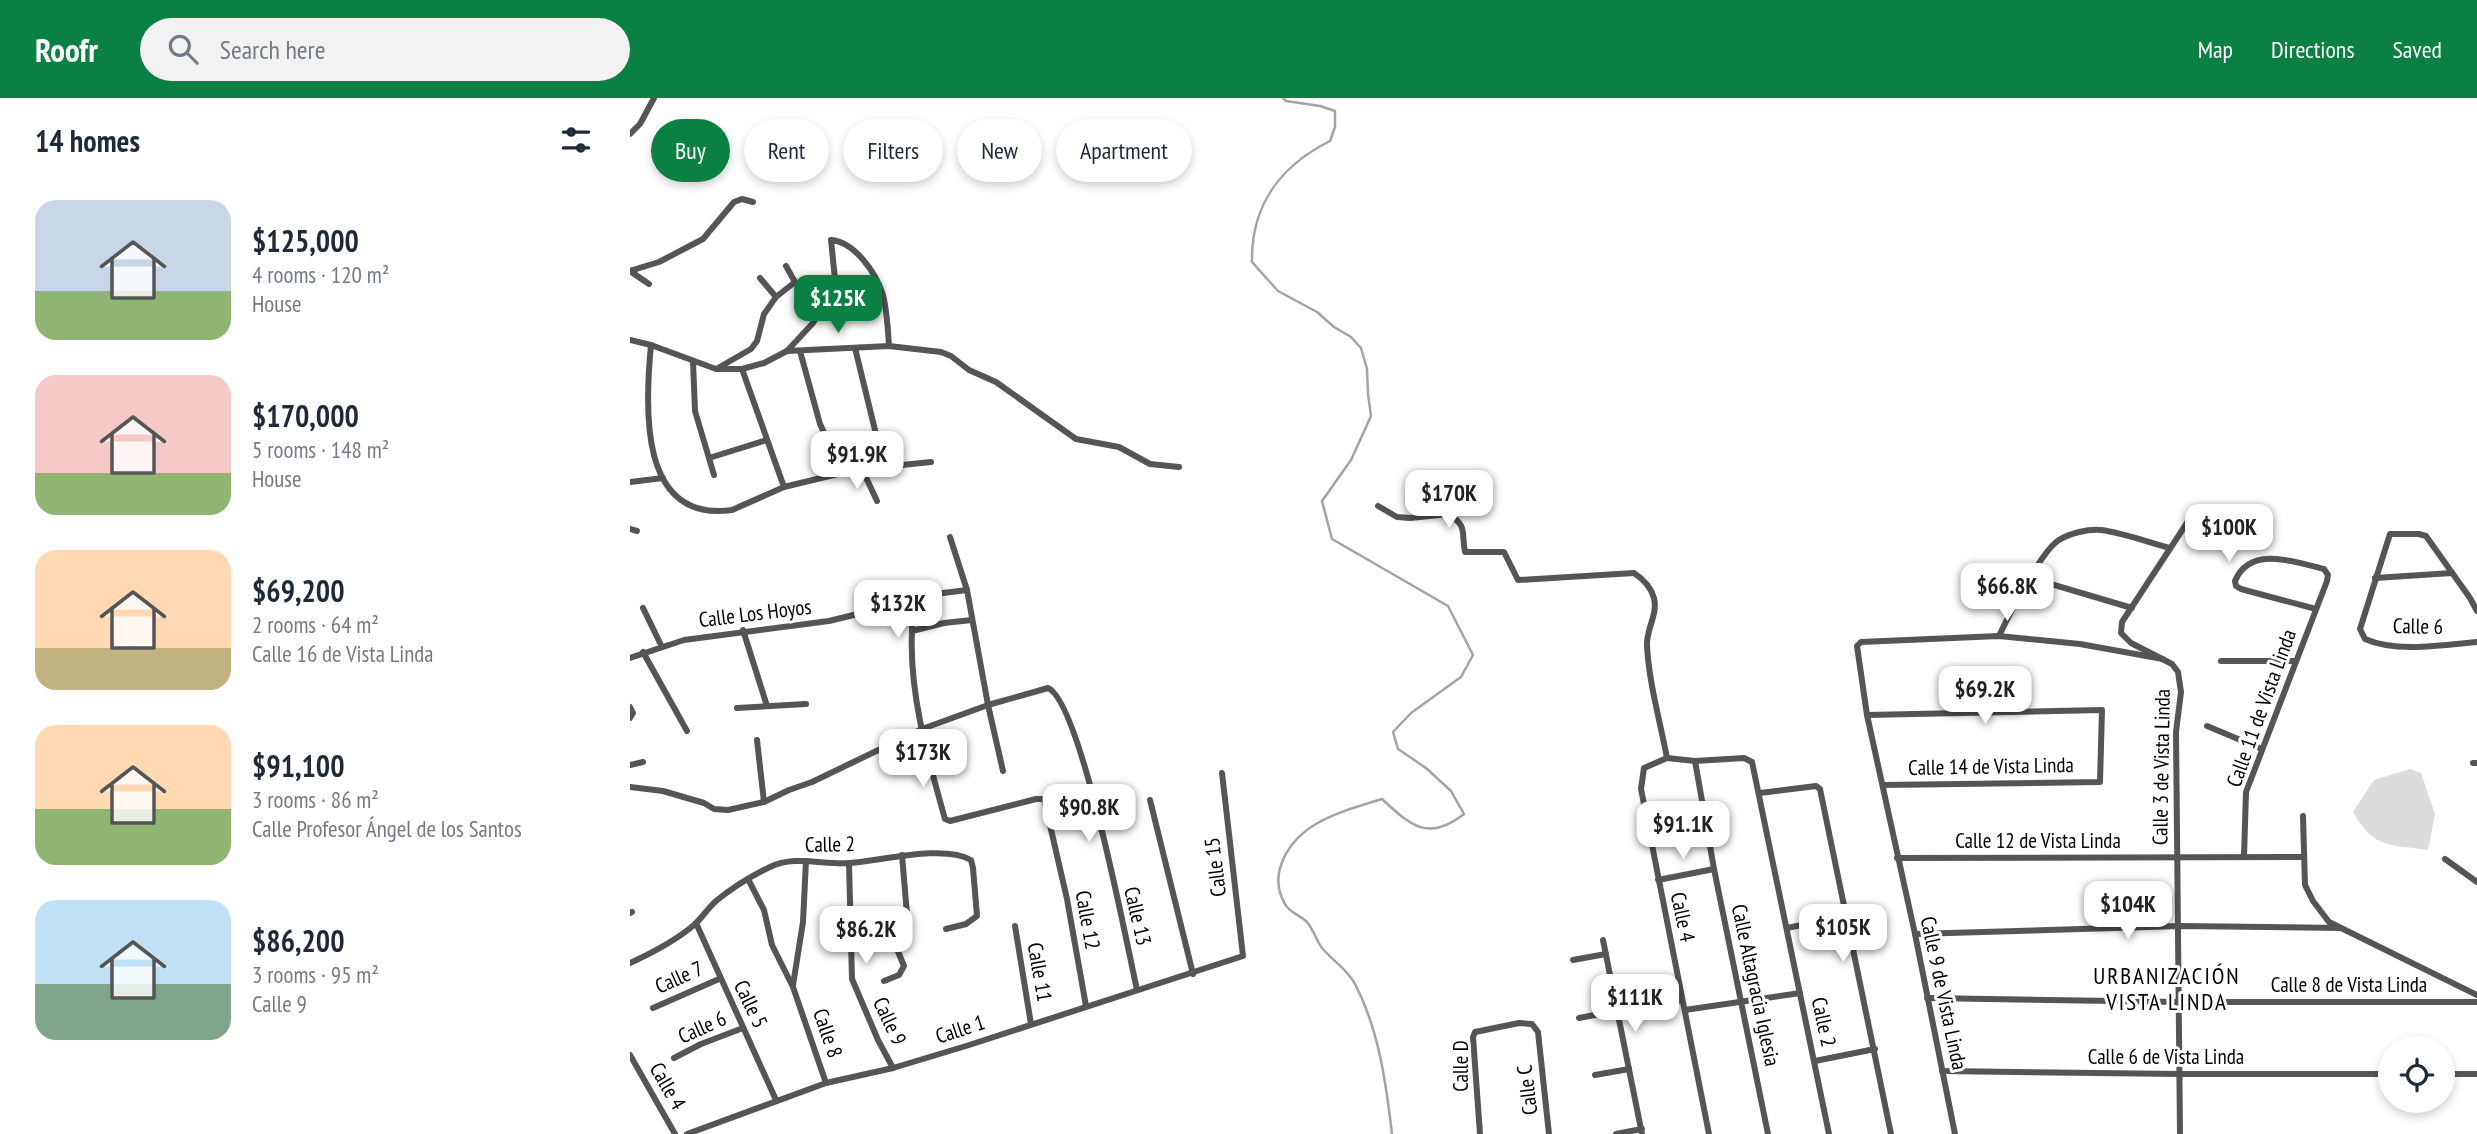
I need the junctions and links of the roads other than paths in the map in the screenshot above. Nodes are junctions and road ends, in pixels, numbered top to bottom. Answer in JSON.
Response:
{"nodes":[{"id":1,"x":654,"y":98,"type":"edge"},
{"id":2,"x":630,"y":134,"type":"edge"},
{"id":3,"x":753,"y":202,"type":"dead end"},
{"id":4,"x":786,"y":266,"type":"dead end"},
{"id":5,"x":630,"y":271,"type":"edge"},
{"id":6,"x":760,"y":278,"type":"dead end"},
{"id":7,"x":649,"y":285,"type":"dead end"},
{"id":8,"x":776,"y":297,"type":"junction"},
{"id":9,"x":630,"y":340,"type":"edge"},
{"id":10,"x":651,"y":345,"type":"junction"},
{"id":11,"x":889,"y":346,"type":"junction"},
{"id":12,"x":855,"y":348,"type":"junction"},
{"id":13,"x":787,"y":351,"type":"junction"},
{"id":14,"x":800,"y":351,"type":"junction"},
{"id":15,"x":693,"y":361,"type":"junction"},
{"id":16,"x":716,"y":369,"type":"junction"},
{"id":17,"x":742,"y":369,"type":"junction"},
{"id":18,"x":767,"y":440,"type":"junction"},
{"id":19,"x":709,"y":458,"type":"junction"},
{"id":20,"x":931,"y":462,"type":"dead end"},
{"id":21,"x":884,"y":467,"type":"junction"},
{"id":22,"x":1179,"y":467,"type":"dead end"},
{"id":23,"x":862,"y":469,"type":"junction"},
{"id":24,"x":839,"y":472,"type":"junction"},
{"id":25,"x":714,"y":475,"type":"dead end"},
{"id":26,"x":663,"y":478,"type":"junction"},
{"id":27,"x":630,"y":482,"type":"edge"},
{"id":28,"x":784,"y":487,"type":"junction"},
{"id":29,"x":877,"y":501,"type":"dead end"},
{"id":30,"x":1378,"y":506,"type":"dead end"},
{"id":31,"x":2196,"y":509,"type":"dead end"},
{"id":32,"x":950,"y":537,"type":"dead end"},
{"id":33,"x":2169,"y":548,"type":"junction"},
{"id":34,"x":2452,"y":573,"type":"junction"},
{"id":35,"x":2031,"y":578,"type":"junction"},
{"id":36,"x":2375,"y":578,"type":"junction"},
{"id":37,"x":967,"y":590,"type":"junction"},
{"id":38,"x":912,"y":597,"type":"junction"},
{"id":39,"x":643,"y":608,"type":"dead end"},
{"id":40,"x":2132,"y":608,"type":"junction"},
{"id":41,"x":2316,"y":608,"type":"junction"},
{"id":42,"x":2477,"y":611,"type":"edge"},
{"id":43,"x":972,"y":620,"type":"junction"},
{"id":44,"x":743,"y":631,"type":"junction"},
{"id":45,"x":912,"y":631,"type":"junction"},
{"id":46,"x":1999,"y":636,"type":"junction"},
{"id":47,"x":2477,"y":642,"type":"edge"},
{"id":48,"x":662,"y":645,"type":"junction"},
{"id":49,"x":643,"y":652,"type":"junction"},
{"id":50,"x":630,"y":658,"type":"edge"},
{"id":51,"x":2163,"y":659,"type":"junction"},
{"id":52,"x":2221,"y":661,"type":"dead end"},
{"id":53,"x":2296,"y":661,"type":"junction"},
{"id":54,"x":806,"y":704,"type":"dead end"},
{"id":55,"x":988,"y":705,"type":"junction"},
{"id":56,"x":767,"y":706,"type":"junction"},
{"id":57,"x":630,"y":707,"type":"edge"},
{"id":58,"x":737,"y":708,"type":"dead end"},
{"id":59,"x":1867,"y":715,"type":"junction"},
{"id":60,"x":630,"y":718,"type":"edge"},
{"id":61,"x":2207,"y":726,"type":"dead end"},
{"id":62,"x":922,"y":729,"type":"junction"},
{"id":63,"x":687,"y":731,"type":"dead end"},
{"id":64,"x":757,"y":740,"type":"dead end"},
{"id":65,"x":2262,"y":749,"type":"junction"},
{"id":66,"x":1667,"y":758,"type":"junction"},
{"id":67,"x":1695,"y":761,"type":"junction"},
{"id":68,"x":643,"y":762,"type":"dead end"},
{"id":69,"x":630,"y":765,"type":"edge"},
{"id":70,"x":1003,"y":771,"type":"dead end"},
{"id":71,"x":1222,"y":773,"type":"dead end"},
{"id":72,"x":1883,"y":785,"type":"junction"},
{"id":73,"x":630,"y":787,"type":"edge"},
{"id":74,"x":1760,"y":793,"type":"junction"},
{"id":75,"x":1150,"y":800,"type":"dead end"},
{"id":76,"x":764,"y":802,"type":"junction"},
{"id":77,"x":2303,"y":816,"type":"dead end"},
{"id":78,"x":902,"y":855,"type":"junction"},
{"id":79,"x":2244,"y":856,"type":"junction"},
{"id":80,"x":2178,"y":857,"type":"junction"},
{"id":81,"x":2304,"y":858,"type":"junction"},
{"id":82,"x":1897,"y":859,"type":"junction"},
{"id":83,"x":2445,"y":859,"type":"dead end"},
{"id":84,"x":806,"y":861,"type":"junction"},
{"id":85,"x":849,"y":863,"type":"junction"},
{"id":86,"x":1714,"y":869,"type":"junction"},
{"id":87,"x":748,"y":879,"type":"junction"},
{"id":88,"x":1658,"y":880,"type":"junction"},
{"id":89,"x":2477,"y":882,"type":"edge"},
{"id":90,"x":1846,"y":916,"type":"junction"},
{"id":91,"x":696,"y":923,"type":"junction"},
{"id":92,"x":1015,"y":926,"type":"dead end"},
{"id":93,"x":2180,"y":926,"type":"junction"},
{"id":94,"x":1787,"y":928,"type":"junction"},
{"id":95,"x":2341,"y":928,"type":"junction"},
{"id":96,"x":946,"y":929,"type":"dead end"},
{"id":97,"x":1915,"y":934,"type":"junction"},
{"id":98,"x":1603,"y":940,"type":"dead end"},
{"id":99,"x":1606,"y":954,"type":"junction"},
{"id":100,"x":1243,"y":956,"type":"joint"},
{"id":101,"x":1573,"y":960,"type":"dead end"},
{"id":102,"x":630,"y":964,"type":"edge"},
{"id":103,"x":1193,"y":974,"type":"junction"},
{"id":104,"x":719,"y":979,"type":"junction"},
{"id":105,"x":884,"y":981,"type":"dead end"},
{"id":106,"x":793,"y":987,"type":"junction"},
{"id":107,"x":1137,"y":990,"type":"junction"},
{"id":108,"x":1800,"y":993,"type":"junction"},
{"id":109,"x":2477,"y":995,"type":"edge"},
{"id":110,"x":1927,"y":998,"type":"junction"},
{"id":111,"x":1682,"y":1000,"type":"junction"},
{"id":112,"x":1742,"y":1002,"type":"junction"},
{"id":113,"x":2179,"y":1002,"type":"junction"},
{"id":114,"x":2477,"y":1002,"type":"edge"},
{"id":115,"x":1086,"y":1006,"type":"junction"},
{"id":116,"x":653,"y":1008,"type":"dead end"},
{"id":117,"x":1685,"y":1010,"type":"junction"},
{"id":118,"x":1617,"y":1013,"type":"junction"},
{"id":119,"x":1579,"y":1018,"type":"dead end"},
{"id":120,"x":1031,"y":1024,"type":"junction"},
{"id":121,"x":743,"y":1028,"type":"junction"},
{"id":122,"x":1539,"y":1042,"type":"joint"},
{"id":123,"x":1875,"y":1049,"type":"junction"},
{"id":124,"x":630,"y":1055,"type":"edge"},
{"id":125,"x":674,"y":1058,"type":"dead end"},
{"id":126,"x":1815,"y":1061,"type":"junction"},
{"id":127,"x":893,"y":1068,"type":"junction"},
{"id":128,"x":1629,"y":1069,"type":"junction"},
{"id":129,"x":1942,"y":1071,"type":"junction"},
{"id":130,"x":2180,"y":1074,"type":"junction"},
{"id":131,"x":2378,"y":1074,"type":"edge"},
{"id":132,"x":2455,"y":1074,"type":"edge"},
{"id":133,"x":2477,"y":1074,"type":"edge"},
{"id":134,"x":1595,"y":1075,"type":"dead end"},
{"id":135,"x":826,"y":1083,"type":"junction"},
{"id":136,"x":776,"y":1100,"type":"junction"},
{"id":137,"x":1642,"y":1132,"type":"edge"},
{"id":138,"x":1828,"y":1133,"type":"edge"},
{"id":139,"x":675,"y":1134,"type":"edge"},
{"id":140,"x":687,"y":1134,"type":"edge"},
{"id":141,"x":1480,"y":1134,"type":"edge"},
{"id":142,"x":1549,"y":1134,"type":"edge"},
{"id":143,"x":1616,"y":1134,"type":"edge"},
{"id":144,"x":1709,"y":1134,"type":"edge"},
{"id":145,"x":1768,"y":1134,"type":"edge"},
{"id":146,"x":1820,"y":1134,"type":"edge"},
{"id":147,"x":1891,"y":1134,"type":"edge"},
{"id":148,"x":1955,"y":1134,"type":"edge"},
{"id":149,"x":2180,"y":1134,"type":"edge"}],
"edges":[{"from":1,"to":2,"type":"street"},
{"from":3,"to":5,"type":"street"},
{"from":4,"to":8,"type":"street"},
{"from":5,"to":7,"type":"street"},
{"from":6,"to":8,"type":"street"},
{"from":8,"to":16,"type":"street"},
{"from":9,"to":10,"type":"street"},
{"from":10,"to":15,"type":"street"},
{"from":10,"to":26,"type":"street"},
{"from":11,"to":12,"type":"street"},
{"from":11,"to":13,"type":"street"},
{"from":11,"to":22,"type":"street"},
{"from":12,"to":14,"type":"street"},
{"from":12,"to":21,"type":"street"},
{"from":13,"to":14,"type":"street"},
{"from":13,"to":17,"type":"street"},
{"from":14,"to":24,"type":"street"},
{"from":15,"to":16,"type":"street"},
{"from":15,"to":19,"type":"street"},
{"from":16,"to":17,"type":"street"},
{"from":17,"to":18,"type":"street"},
{"from":18,"to":19,"type":"street"},
{"from":18,"to":28,"type":"street"},
{"from":19,"to":25,"type":"street"},
{"from":20,"to":21,"type":"street"},
{"from":21,"to":23,"type":"street"},
{"from":23,"to":24,"type":"street"},
{"from":23,"to":29,"type":"street"},
{"from":24,"to":28,"type":"street"},
{"from":26,"to":27,"type":"street"},
{"from":26,"to":28,"type":"street"},
{"from":30,"to":66,"type":"street"},
{"from":31,"to":33,"type":"street"},
{"from":32,"to":37,"type":"street"},
{"from":33,"to":35,"type":"street"},
{"from":33,"to":40,"type":"street"},
{"from":34,"to":36,"type":"street"},
{"from":34,"to":36,"type":"street"},
{"from":34,"to":42,"type":"street"},
{"from":35,"to":40,"type":"street"},
{"from":35,"to":46,"type":"street"},
{"from":36,"to":47,"type":"street","name":"Calle 6"},
{"from":37,"to":38,"type":"street","name":"Calle Los Hoyos"},
{"from":37,"to":43,"type":"street"},
{"from":38,"to":44,"type":"street","name":"Calle Los Hoyos"},
{"from":38,"to":45,"type":"street"},
{"from":39,"to":48,"type":"street"},
{"from":40,"to":51,"type":"street"},
{"from":41,"to":41,"type":"street","name":"Calle 11 de Vista Linda"},
{"from":41,"to":53,"type":"street","name":"Calle 11 de Vista Linda"},
{"from":43,"to":45,"type":"street"},
{"from":43,"to":55,"type":"street"},
{"from":44,"to":48,"type":"street","name":"Calle Los Hoyos"},
{"from":44,"to":56,"type":"street"},
{"from":45,"to":62,"type":"street"},
{"from":46,"to":51,"type":"street"},
{"from":46,"to":59,"type":"street","name":"Calle 9 de Vista Linda"},
{"from":48,"to":49,"type":"street","name":"Calle Los Hoyos"},
{"from":49,"to":50,"type":"street","name":"Calle Los Hoyos"},
{"from":49,"to":63,"type":"street"},
{"from":51,"to":80,"type":"street","name":"Calle 3 de Vista Linda"},
{"from":52,"to":53,"type":"street"},
{"from":53,"to":65,"type":"street","name":"Calle 11 de Vista Linda"},
{"from":54,"to":56,"type":"street"},
{"from":55,"to":62,"type":"street"},
{"from":55,"to":70,"type":"street"},
{"from":55,"to":107,"type":"street","name":"Calle 13"},
{"from":56,"to":58,"type":"street"},
{"from":57,"to":60,"type":"street"},
{"from":59,"to":72,"type":"street","name":"Calle 9 de Vista Linda"},
{"from":59,"to":72,"type":"street","name":"Calle 14 de Vista Linda"},
{"from":61,"to":65,"type":"street"},
{"from":62,"to":76,"type":"street"},
{"from":62,"to":115,"type":"street","name":"Calle 12"},
{"from":64,"to":76,"type":"street"},
{"from":65,"to":79,"type":"street","name":"Calle 11 de Vista Linda"},
{"from":66,"to":67,"type":"street"},
{"from":66,"to":88,"type":"street","name":"Calle 4"},
{"from":67,"to":74,"type":"street","name":"Calle 2"},
{"from":67,"to":86,"type":"street","name":"Calle Altagracia Iglesia"},
{"from":68,"to":69,"type":"street"},
{"from":71,"to":100,"type":"street","name":"Calle 15"},
{"from":72,"to":82,"type":"street","name":"Calle 9 de Vista Linda"},
{"from":73,"to":76,"type":"street"},
{"from":74,"to":90,"type":"street"},
{"from":74,"to":94,"type":"street","name":"Calle 2"},
{"from":75,"to":103,"type":"street"},
{"from":77,"to":81,"type":"street"},
{"from":78,"to":85,"type":"street","name":"Calle 2"},
{"from":78,"to":96,"type":"street","name":"Calle 2"},
{"from":78,"to":105,"type":"street"},
{"from":79,"to":80,"type":"street","name":"Calle 12 de Vista Linda"},
{"from":79,"to":81,"type":"street","name":"Calle 12 de Vista Linda"},
{"from":80,"to":82,"type":"street","name":"Calle 12 de Vista Linda"},
{"from":80,"to":93,"type":"street","name":"Calle 3 de Vista Linda"},
{"from":81,"to":95,"type":"street"},
{"from":82,"to":97,"type":"street","name":"Calle 9 de Vista Linda"},
{"from":83,"to":89,"type":"street"},
{"from":84,"to":85,"type":"street","name":"Calle 2"},
{"from":84,"to":87,"type":"street","name":"Calle 2"},
{"from":84,"to":106,"type":"street"},
{"from":85,"to":127,"type":"street","name":"Calle 9"},
{"from":86,"to":88,"type":"street"},
{"from":86,"to":112,"type":"street","name":"Calle Altagracia Iglesia"},
{"from":87,"to":91,"type":"street","name":"Calle 2"},
{"from":87,"to":106,"type":"street","name":"Calle 8"},
{"from":88,"to":111,"type":"street","name":"Calle 4"},
{"from":90,"to":94,"type":"street"},
{"from":90,"to":123,"type":"street"},
{"from":91,"to":102,"type":"street","name":"Calle 2"},
{"from":91,"to":104,"type":"street","name":"Calle 5"},
{"from":92,"to":120,"type":"street","name":"Calle 11"},
{"from":93,"to":95,"type":"street"},
{"from":93,"to":97,"type":"street"},
{"from":93,"to":113,"type":"street","name":"Calle 3 de Vista Linda"},
{"from":94,"to":108,"type":"street","name":"Calle 2"},
{"from":95,"to":109,"type":"street"},
{"from":97,"to":110,"type":"street","name":"Calle 9 de Vista Linda"},
{"from":98,"to":99,"type":"street"},
{"from":99,"to":101,"type":"street"},
{"from":99,"to":118,"type":"street"},
{"from":100,"to":103,"type":"street","name":"Calle 1"},
{"from":103,"to":107,"type":"street","name":"Calle 1"},
{"from":104,"to":116,"type":"street","name":"Calle 7"},
{"from":104,"to":121,"type":"street","name":"Calle 5"},
{"from":106,"to":135,"type":"street","name":"Calle 8"},
{"from":107,"to":115,"type":"street","name":"Calle 1"},
{"from":108,"to":112,"type":"street"},
{"from":108,"to":126,"type":"street","name":"Calle 2"},
{"from":110,"to":113,"type":"street","name":"Calle 8 de Vista Linda"},
{"from":110,"to":129,"type":"street","name":"Calle 9 de Vista Linda"},
{"from":111,"to":117,"type":"street","name":"Calle 4"},
{"from":111,"to":118,"type":"street"},
{"from":112,"to":117,"type":"street"},
{"from":112,"to":145,"type":"street","name":"Calle Altagracia Iglesia"},
{"from":113,"to":114,"type":"street","name":"Calle 8 de Vista Linda"},
{"from":113,"to":130,"type":"street","name":"Calle 3 de Vista Linda"},
{"from":115,"to":120,"type":"street","name":"Calle 1"},
{"from":117,"to":144,"type":"street","name":"Calle 4"},
{"from":118,"to":119,"type":"street"},
{"from":118,"to":128,"type":"street"},
{"from":120,"to":127,"type":"street","name":"Calle 1"},
{"from":121,"to":125,"type":"street","name":"Calle 6"},
{"from":121,"to":136,"type":"street","name":"Calle 5"},
{"from":122,"to":141,"type":"street","name":"Calle D"},
{"from":122,"to":142,"type":"street","name":"Calle C"},
{"from":123,"to":126,"type":"street"},
{"from":123,"to":147,"type":"street"},
{"from":124,"to":139,"type":"street","name":"Calle 4"},
{"from":126,"to":138,"type":"street","name":"Calle 2"},
{"from":127,"to":135,"type":"street","name":"Calle 1"},
{"from":128,"to":134,"type":"street"},
{"from":128,"to":137,"type":"street"},
{"from":129,"to":130,"type":"street","name":"Calle 6 de Vista Linda"},
{"from":129,"to":148,"type":"street","name":"Calle 9 de Vista Linda"},
{"from":130,"to":131,"type":"street","name":"Calle 6 de Vista Linda"},
{"from":130,"to":149,"type":"street","name":"Calle 3 de Vista Linda"},
{"from":132,"to":133,"type":"street"},
{"from":135,"to":136,"type":"street","name":"Calle 1"},
{"from":136,"to":140,"type":"street","name":"Calle 1"},
{"from":137,"to":143,"type":"street"},
{"from":138,"to":146,"type":"street"}]}
